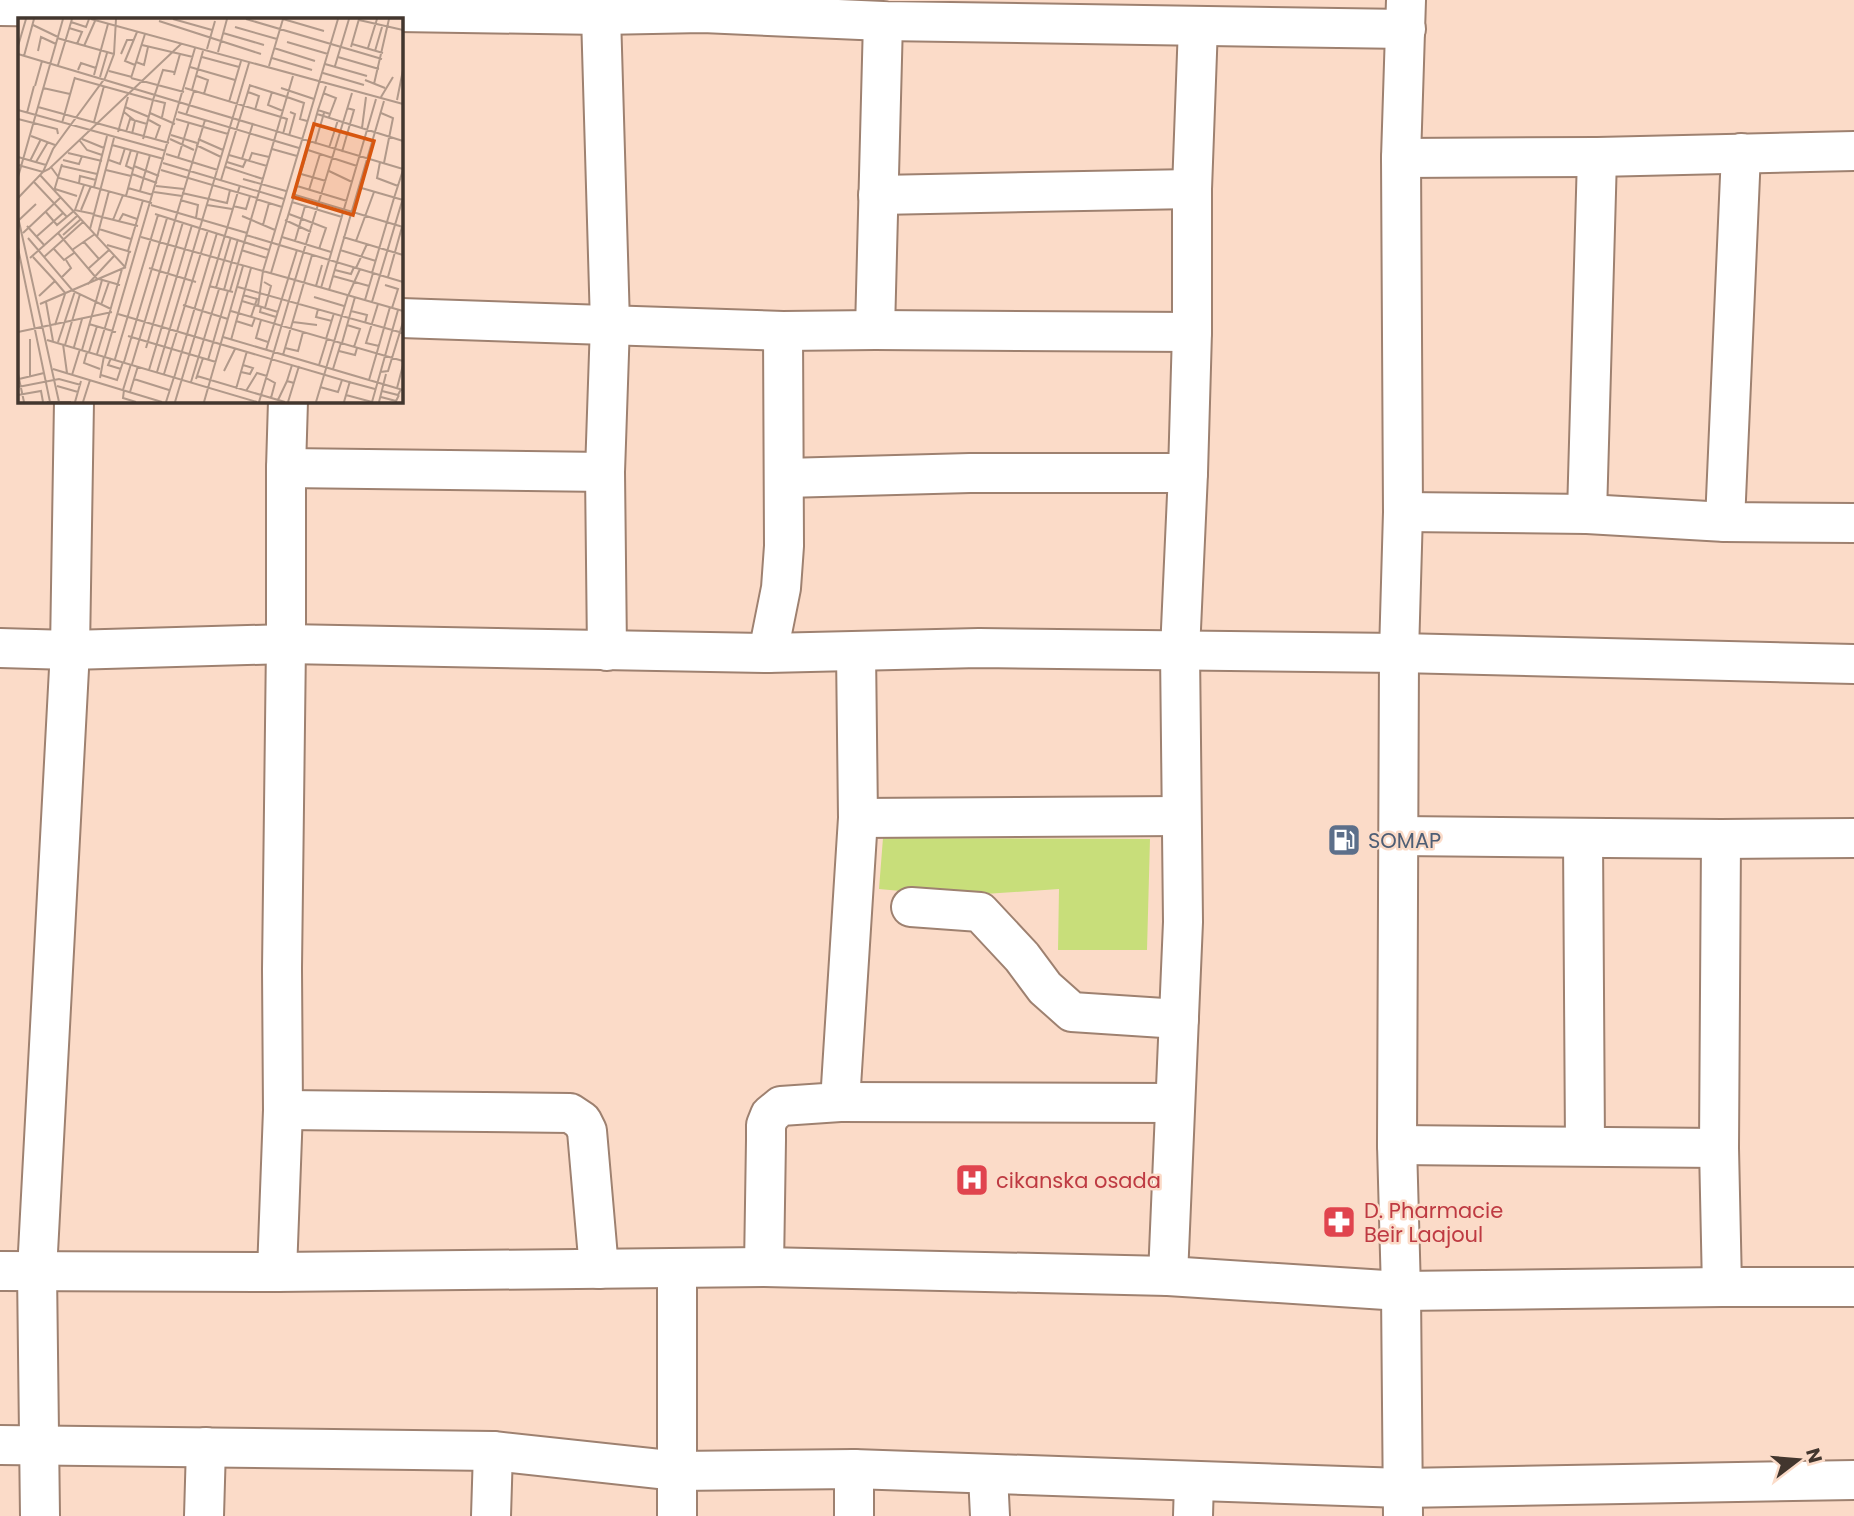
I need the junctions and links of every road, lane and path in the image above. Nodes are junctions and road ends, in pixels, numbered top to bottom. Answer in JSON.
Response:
{"nodes":[{"id":1,"x":0,"y":6,"type":"edge"},
{"id":2,"x":703,"y":7,"type":"edge"},
{"id":3,"x":81,"y":9,"type":"edge"},
{"id":4,"x":1406,"y":14,"type":"edge"},
{"id":5,"x":601,"y":15,"type":"junction"},
{"id":6,"x":293,"y":16,"type":"edge"},
{"id":7,"x":883,"y":21,"type":"junction"},
{"id":8,"x":1198,"y":26,"type":"junction"},
{"id":9,"x":1854,"y":150,"type":"edge"},
{"id":10,"x":1741,"y":153,"type":"junction"},
{"id":11,"x":1597,"y":157,"type":"junction"},
{"id":12,"x":1401,"y":158,"type":"junction"},
{"id":13,"x":1192,"y":189,"type":"junction"},
{"id":14,"x":878,"y":195,"type":"junction"},
{"id":15,"x":402,"y":318,"type":"edge"},
{"id":16,"x":610,"y":324,"type":"junction"},
{"id":17,"x":875,"y":330,"type":"junction"},
{"id":18,"x":783,"y":331,"type":"junction"},
{"id":19,"x":1192,"y":332,"type":"junction"},
{"id":20,"x":74,"y":402,"type":"edge"},
{"id":21,"x":288,"y":402,"type":"edge"},
{"id":22,"x":286,"y":468,"type":"junction"},
{"id":23,"x":605,"y":472,"type":"junction"},
{"id":24,"x":1188,"y":473,"type":"junction"},
{"id":25,"x":785,"y":478,"type":"junction"},
{"id":26,"x":1403,"y":512,"type":"junction"},
{"id":27,"x":1587,"y":514,"type":"junction"},
{"id":28,"x":1725,"y":522,"type":"junction"},
{"id":29,"x":1854,"y":523,"type":"edge"},
{"id":30,"x":286,"y":644,"type":"junction"},
{"id":31,"x":0,"y":648,"type":"edge"},
{"id":32,"x":70,"y":650,"type":"junction"},
{"id":33,"x":607,"y":651,"type":"junction"},
{"id":34,"x":856,"y":651,"type":"junction"},
{"id":35,"x":1180,"y":651,"type":"junction"},
{"id":36,"x":768,"y":653,"type":"junction"},
{"id":37,"x":1399,"y":653,"type":"junction"},
{"id":38,"x":1854,"y":664,"type":"edge"},
{"id":39,"x":1181,"y":816,"type":"junction"},
{"id":40,"x":858,"y":818,"type":"junction"},
{"id":41,"x":1399,"y":836,"type":"junction"},
{"id":42,"x":1583,"y":838,"type":"junction"},
{"id":43,"x":1854,"y":838,"type":"edge"},
{"id":44,"x":1721,"y":839,"type":"junction"},
{"id":45,"x":911,"y":907,"type":"dead end"},
{"id":46,"x":1178,"y":1019,"type":"junction"},
{"id":47,"x":840,"y":1102,"type":"junction"},
{"id":48,"x":1175,"y":1103,"type":"junction"},
{"id":49,"x":283,"y":1110,"type":"junction"},
{"id":50,"x":1397,"y":1145,"type":"junction"},
{"id":51,"x":1585,"y":1146,"type":"junction"},
{"id":52,"x":1719,"y":1148,"type":"junction"},
{"id":53,"x":764,"y":1267,"type":"junction"},
{"id":54,"x":677,"y":1268,"type":"junction"},
{"id":55,"x":599,"y":1269,"type":"junction"},
{"id":56,"x":18,"y":1271,"type":"edge"},
{"id":57,"x":277,"y":1272,"type":"junction"},
{"id":58,"x":1168,"y":1276,"type":"junction"},
{"id":59,"x":1722,"y":1287,"type":"junction"},
{"id":60,"x":1854,"y":1287,"type":"edge"},
{"id":61,"x":1401,"y":1291,"type":"junction"},
{"id":62,"x":0,"y":1445,"type":"edge"},
{"id":63,"x":39,"y":1445,"type":"junction"},
{"id":64,"x":206,"y":1447,"type":"junction"},
{"id":65,"x":493,"y":1451,"type":"junction"},
{"id":66,"x":855,"y":1469,"type":"junction"},
{"id":67,"x":678,"y":1471,"type":"junction"},
{"id":68,"x":988,"y":1475,"type":"junction"},
{"id":69,"x":1854,"y":1480,"type":"edge"},
{"id":70,"x":1194,"y":1499,"type":"edge"},
{"id":71,"x":1584,"y":1500,"type":"edge"},
{"id":72,"x":1402,"y":1502,"type":"edge"},
{"id":73,"x":40,"y":1516,"type":"edge"},
{"id":74,"x":204,"y":1516,"type":"edge"},
{"id":75,"x":491,"y":1516,"type":"edge"},
{"id":76,"x":677,"y":1516,"type":"edge"},
{"id":77,"x":854,"y":1516,"type":"edge"},
{"id":78,"x":990,"y":1516,"type":"edge"}],
"edges":[{"from":1,"to":3,"type":"street"},
{"from":2,"to":5,"type":"street"},
{"from":2,"to":7,"type":"street"},
{"from":3,"to":6,"type":"street"},
{"from":4,"to":8,"type":"street"},
{"from":4,"to":12,"type":"street"},
{"from":5,"to":6,"type":"street"},
{"from":5,"to":16,"type":"street"},
{"from":7,"to":8,"type":"street"},
{"from":7,"to":14,"type":"street"},
{"from":8,"to":13,"type":"street"},
{"from":9,"to":10,"type":"street"},
{"from":10,"to":11,"type":"street"},
{"from":10,"to":28,"type":"street"},
{"from":11,"to":12,"type":"street"},
{"from":11,"to":27,"type":"street"},
{"from":12,"to":26,"type":"street"},
{"from":13,"to":14,"type":"street"},
{"from":13,"to":19,"type":"street"},
{"from":14,"to":17,"type":"street"},
{"from":15,"to":16,"type":"street"},
{"from":16,"to":18,"type":"street"},
{"from":16,"to":23,"type":"street"},
{"from":17,"to":18,"type":"street"},
{"from":17,"to":19,"type":"street"},
{"from":18,"to":25,"type":"street"},
{"from":19,"to":24,"type":"street"},
{"from":20,"to":32,"type":"street"},
{"from":21,"to":22,"type":"street"},
{"from":22,"to":23,"type":"street"},
{"from":22,"to":30,"type":"street"},
{"from":23,"to":33,"type":"street"},
{"from":24,"to":25,"type":"street"},
{"from":24,"to":35,"type":"street"},
{"from":25,"to":36,"type":"street"},
{"from":26,"to":27,"type":"street"},
{"from":26,"to":37,"type":"street"},
{"from":27,"to":28,"type":"street"},
{"from":28,"to":29,"type":"street"},
{"from":30,"to":32,"type":"street"},
{"from":30,"to":33,"type":"street"},
{"from":30,"to":49,"type":"street"},
{"from":31,"to":32,"type":"street"},
{"from":32,"to":56,"type":"street"},
{"from":33,"to":36,"type":"street"},
{"from":34,"to":35,"type":"street"},
{"from":34,"to":36,"type":"street"},
{"from":34,"to":40,"type":"street"},
{"from":35,"to":37,"type":"street"},
{"from":35,"to":39,"type":"street"},
{"from":37,"to":38,"type":"street"},
{"from":37,"to":41,"type":"street"},
{"from":39,"to":40,"type":"street"},
{"from":39,"to":46,"type":"street"},
{"from":40,"to":47,"type":"street"},
{"from":41,"to":42,"type":"street"},
{"from":41,"to":50,"type":"street"},
{"from":42,"to":44,"type":"street"},
{"from":42,"to":51,"type":"street"},
{"from":43,"to":44,"type":"street"},
{"from":44,"to":52,"type":"street"},
{"from":45,"to":46,"type":"street"},
{"from":46,"to":48,"type":"street"},
{"from":47,"to":48,"type":"street"},
{"from":47,"to":53,"type":"street"},
{"from":48,"to":58,"type":"street"},
{"from":49,"to":55,"type":"street"},
{"from":49,"to":57,"type":"street"},
{"from":50,"to":51,"type":"street"},
{"from":50,"to":61,"type":"street"},
{"from":51,"to":52,"type":"street"},
{"from":52,"to":59,"type":"street"},
{"from":53,"to":54,"type":"street"},
{"from":53,"to":58,"type":"street"},
{"from":54,"to":55,"type":"street"},
{"from":54,"to":67,"type":"street"},
{"from":55,"to":57,"type":"street"},
{"from":56,"to":57,"type":"street"},
{"from":56,"to":63,"type":"street"},
{"from":58,"to":61,"type":"street"},
{"from":59,"to":60,"type":"street"},
{"from":59,"to":61,"type":"street"},
{"from":61,"to":72,"type":"street"},
{"from":62,"to":63,"type":"street"},
{"from":63,"to":64,"type":"street"},
{"from":63,"to":73,"type":"street"},
{"from":64,"to":65,"type":"street"},
{"from":64,"to":74,"type":"street"},
{"from":65,"to":67,"type":"street"},
{"from":65,"to":75,"type":"street"},
{"from":66,"to":67,"type":"street"},
{"from":66,"to":68,"type":"street"},
{"from":66,"to":77,"type":"street"},
{"from":67,"to":76,"type":"street"},
{"from":68,"to":70,"type":"street"},
{"from":68,"to":78,"type":"street"},
{"from":69,"to":71,"type":"street"},
{"from":70,"to":72,"type":"street"},
{"from":71,"to":72,"type":"street"}]}
